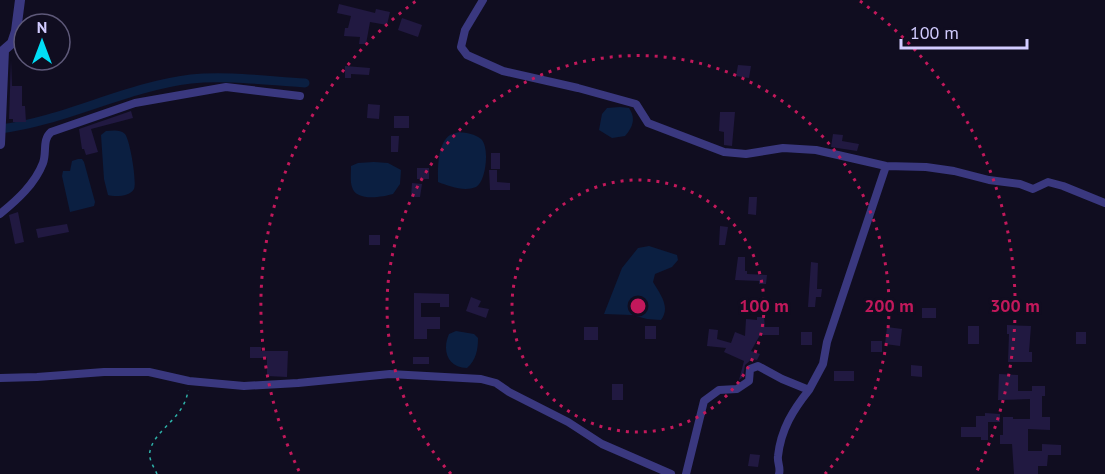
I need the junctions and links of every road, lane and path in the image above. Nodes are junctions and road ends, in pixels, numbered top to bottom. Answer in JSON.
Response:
{"nodes":[{"id":1,"x":20,"y":0,"type":"edge"},
{"id":2,"x":483,"y":0,"type":"edge"},
{"id":3,"x":300,"y":96,"type":"dead end"},
{"id":4,"x":1,"y":141,"type":"edge"},
{"id":5,"x":886,"y":166,"type":"junction"},
{"id":6,"x":1105,"y":203,"type":"edge"},
{"id":7,"x":0,"y":214,"type":"edge"},
{"id":8,"x":0,"y":378,"type":"edge"},
{"id":9,"x":189,"y":381,"type":"junction"},
{"id":10,"x":809,"y":390,"type":"junction"},
{"id":11,"x":157,"y":474,"type":"edge"},
{"id":12,"x":671,"y":474,"type":"edge"},
{"id":13,"x":686,"y":474,"type":"edge"},
{"id":14,"x":779,"y":474,"type":"edge"}],
"edges":[{"from":1,"to":4,"type":"street"},
{"from":2,"to":5,"type":"street"},
{"from":3,"to":7,"type":"street"},
{"from":5,"to":6,"type":"street"},
{"from":5,"to":10,"type":"street"},
{"from":8,"to":9,"type":"street"},
{"from":9,"to":11,"type":"path"},
{"from":9,"to":12,"type":"street"},
{"from":10,"to":13,"type":"street"},
{"from":10,"to":14,"type":"street"}]}
